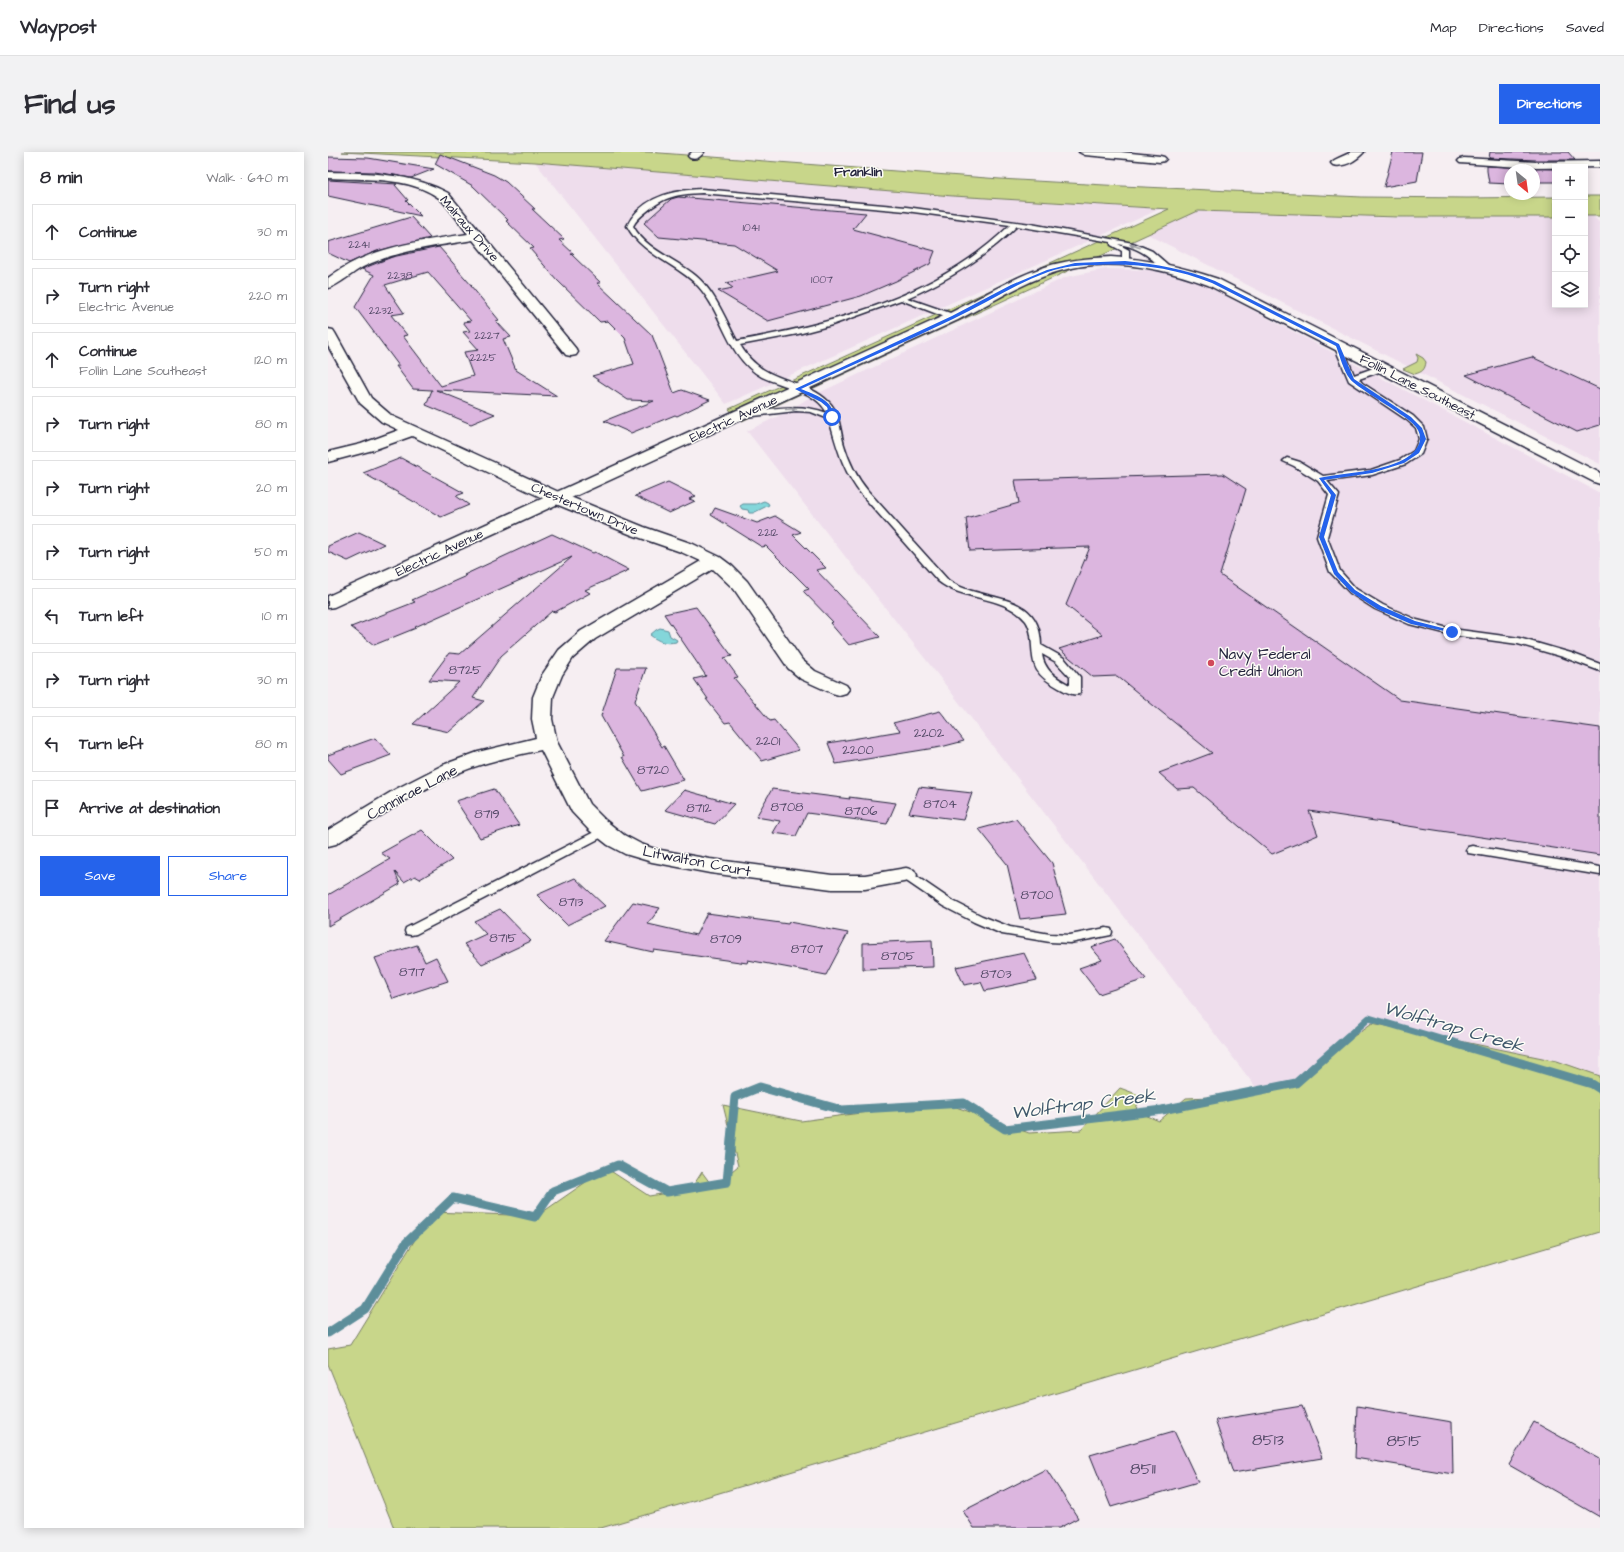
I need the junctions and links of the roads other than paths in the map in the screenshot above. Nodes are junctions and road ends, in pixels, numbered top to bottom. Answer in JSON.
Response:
{"nodes":[{"id":1,"x":1085,"y":152,"type":"edge"},
{"id":2,"x":1358,"y":152,"type":"edge"},
{"id":3,"x":1160,"y":159,"type":"dead end"},
{"id":4,"x":1464,"y":161,"type":"edge"},
{"id":5,"x":1337,"y":163,"type":"dead end"},
{"id":6,"x":1600,"y":164,"type":"edge"},
{"id":7,"x":328,"y":175,"type":"edge"},
{"id":8,"x":1014,"y":224,"type":"junction"},
{"id":9,"x":477,"y":236,"type":"junction"},
{"id":10,"x":1098,"y":238,"type":"junction"},
{"id":11,"x":1125,"y":262,"type":"junction"},
{"id":12,"x":1145,"y":264,"type":"joint"},
{"id":13,"x":1165,"y":267,"type":"junction"},
{"id":14,"x":328,"y":284,"type":"edge"},
{"id":15,"x":901,"y":298,"type":"junction"},
{"id":16,"x":953,"y":317,"type":"junction"},
{"id":17,"x":328,"y":333,"type":"edge"},
{"id":18,"x":735,"y":344,"type":"junction"},
{"id":19,"x":1338,"y":345,"type":"junction"},
{"id":20,"x":571,"y":352,"type":"dead end"},
{"id":21,"x":1382,"y":368,"type":"junction"},
{"id":22,"x":1359,"y":385,"type":"junction"},
{"id":23,"x":798,"y":389,"type":"junction"},
{"id":24,"x":739,"y":416,"type":"junction"},
{"id":25,"x":832,"y":417,"type":"junction"},
{"id":26,"x":412,"y":431,"type":"junction"},
{"id":27,"x":328,"y":458,"type":"edge"},
{"id":28,"x":1287,"y":460,"type":"dead end"},
{"id":29,"x":1321,"y":479,"type":"junction"},
{"id":30,"x":1600,"y":479,"type":"edge"},
{"id":31,"x":558,"y":498,"type":"junction"},
{"id":32,"x":714,"y":561,"type":"junction"},
{"id":33,"x":328,"y":603,"type":"edge"},
{"id":34,"x":1038,"y":647,"type":"dead end"},
{"id":35,"x":1600,"y":668,"type":"edge"},
{"id":36,"x":839,"y":689,"type":"dead end"},
{"id":37,"x":547,"y":742,"type":"junction"},
{"id":38,"x":604,"y":831,"type":"junction"},
{"id":39,"x":328,"y":839,"type":"edge"},
{"id":40,"x":1472,"y":850,"type":"dead end"},
{"id":41,"x":1600,"y":871,"type":"edge"},
{"id":42,"x":906,"y":875,"type":"joint"},
{"id":43,"x":411,"y":931,"type":"dead end"},
{"id":44,"x":1106,"y":932,"type":"dead end"}],
"edges":[{"from":1,"to":3,"type":"street"},
{"from":2,"to":5,"type":"street"},
{"from":4,"to":6,"type":"street"},
{"from":7,"to":9,"type":"street","name":"Malraux Drive"},
{"from":8,"to":10,"type":"lane"},
{"from":8,"to":15,"type":"lane"},
{"from":8,"to":18,"type":"lane"},
{"from":9,"to":14,"type":"street"},
{"from":9,"to":20,"type":"street","name":"Malraux Drive"},
{"from":10,"to":11,"type":"lane"},
{"from":13,"to":10,"type":"lane","one_way":true},
{"from":11,"to":12,"type":"street","name":"Electric Avenue"},
{"from":11,"to":16,"type":"street","name":"Electric Avenue"},
{"from":12,"to":13,"type":"street","name":"Follin Lane Southeast"},
{"from":13,"to":19,"type":"street","name":"Follin Lane Southeast"},
{"from":15,"to":16,"type":"lane"},
{"from":15,"to":18,"type":"lane"},
{"from":16,"to":23,"type":"street","name":"Electric Avenue"},
{"from":17,"to":26,"type":"street","name":"Chestertown Drive"},
{"from":18,"to":23,"type":"lane"},
{"from":19,"to":21,"type":"street","name":"Follin Lane Southeast"},
{"from":19,"to":22,"type":"lane"},
{"from":21,"to":22,"type":"lane"},
{"from":21,"to":30,"type":"street","name":"Follin Lane Southeast"},
{"from":22,"to":29,"type":"lane"},
{"from":23,"to":24,"type":"street","name":"Electric Avenue"},
{"from":23,"to":25,"type":"lane"},
{"from":24,"to":25,"type":"lane","one_way":true},
{"from":24,"to":31,"type":"street","name":"Electric Avenue"},
{"from":25,"to":34,"type":"lane"},
{"from":26,"to":27,"type":"street"},
{"from":26,"to":31,"type":"street","name":"Chestertown Drive"},
{"from":28,"to":29,"type":"lane"},
{"from":29,"to":35,"type":"lane"},
{"from":31,"to":32,"type":"street","name":"Chestertown Drive"},
{"from":31,"to":33,"type":"street","name":"Electric Avenue"},
{"from":32,"to":36,"type":"street","name":"Chestertown Drive"},
{"from":32,"to":37,"type":"street","name":"Litwalton Court"},
{"from":37,"to":38,"type":"street","name":"Litwalton Court"},
{"from":37,"to":39,"type":"street","name":"Connirae Lane"},
{"from":38,"to":42,"type":"street","name":"Litwalton Court"},
{"from":38,"to":43,"type":"lane"},
{"from":40,"to":41,"type":"lane"},
{"from":42,"to":44,"type":"lane"}]}
